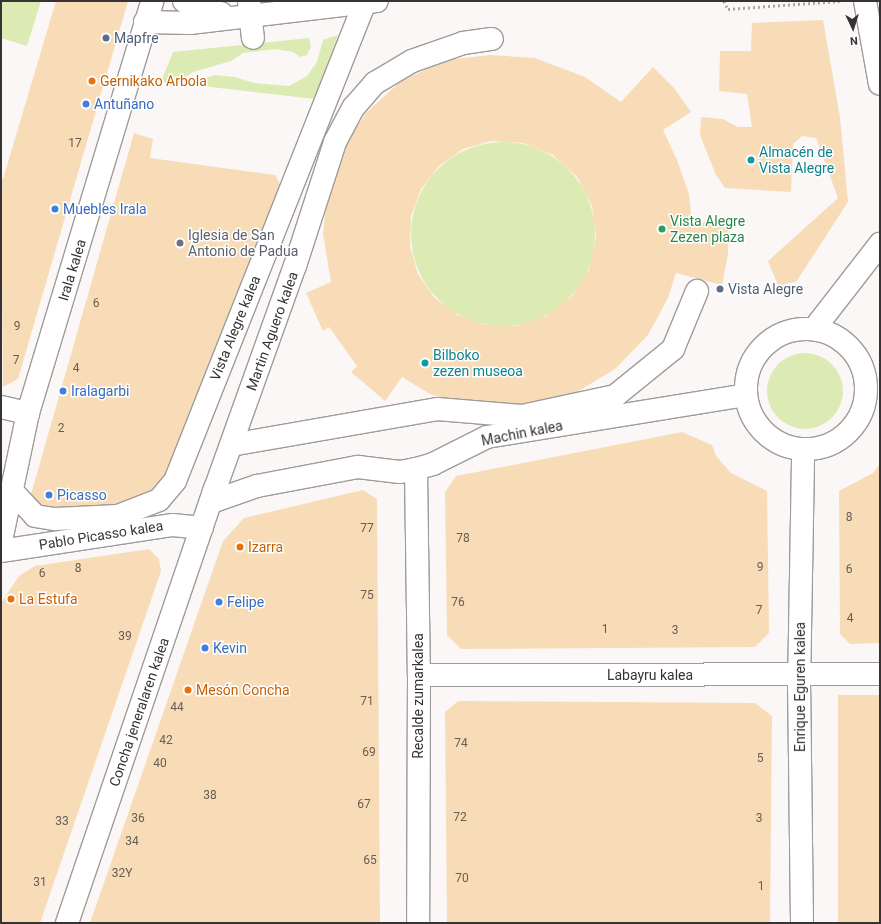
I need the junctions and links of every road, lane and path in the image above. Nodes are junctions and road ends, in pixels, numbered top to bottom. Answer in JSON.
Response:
{"nodes":[{"id":1,"x":152,"y":1,"type":"edge"},
{"id":2,"x":184,"y":1,"type":"edge"},
{"id":3,"x":724,"y":1,"type":"edge"},
{"id":4,"x":840,"y":1,"type":"edge"},
{"id":5,"x":865,"y":1,"type":"edge"},
{"id":6,"x":371,"y":2,"type":"edge"},
{"id":7,"x":250,"y":8,"type":"edge"},
{"id":8,"x":145,"y":22,"type":"junction"},
{"id":9,"x":253,"y":38,"type":"dead end"},
{"id":10,"x":492,"y":39,"type":"dead end"},
{"id":11,"x":880,"y":84,"type":"edge"},
{"id":12,"x":880,"y":244,"type":"edge"},
{"id":13,"x":697,"y":291,"type":"dead end"},
{"id":14,"x":814,"y":330,"type":"junction"},
{"id":15,"x":873,"y":389,"type":"edge"},
{"id":16,"x":745,"y":395,"type":"junction"},
{"id":17,"x":1,"y":407,"type":"edge"},
{"id":18,"x":28,"y":413,"type":"junction"},
{"id":19,"x":231,"y":445,"type":"junction"},
{"id":20,"x":802,"y":450,"type":"junction"},
{"id":21,"x":416,"y":469,"type":"junction"},
{"id":22,"x":11,"y":490,"type":"junction"},
{"id":23,"x":211,"y":502,"type":"junction"},
{"id":24,"x":202,"y":528,"type":"junction"},
{"id":25,"x":1,"y":541,"type":"edge"},
{"id":26,"x":1,"y":551,"type":"edge"},
{"id":27,"x":799,"y":674,"type":"junction"},
{"id":28,"x":880,"y":674,"type":"edge"},
{"id":29,"x":419,"y":675,"type":"junction"},
{"id":30,"x":67,"y":923,"type":"edge"},
{"id":31,"x":418,"y":923,"type":"edge"},
{"id":32,"x":802,"y":923,"type":"edge"}],
"edges":[{"from":1,"to":8,"type":"street","name":"Irala kalea"},
{"from":2,"to":7,"type":"street"},
{"from":3,"to":4,"type":"path"},
{"from":5,"to":11,"type":"street"},
{"from":6,"to":7,"type":"street"},
{"from":6,"to":22,"type":"street","name":"Vista Alegre kalea"},
{"from":7,"to":8,"type":"street"},
{"from":7,"to":9,"type":"street"},
{"from":8,"to":18,"type":"street","name":"Irala kalea"},
{"from":10,"to":19,"type":"street","name":"Martin Aguero kalea"},
{"from":12,"to":14,"type":"street"},
{"from":13,"to":19,"type":"street"},
{"from":14,"to":15,"type":"street"},
{"from":14,"to":16,"type":"street"},
{"from":15,"to":20,"type":"street"},
{"from":16,"to":20,"type":"street"},
{"from":16,"to":21,"type":"street","name":"Machin kalea"},
{"from":17,"to":18,"type":"street"},
{"from":18,"to":22,"type":"street","name":"Irala kalea"},
{"from":19,"to":23,"type":"street","name":"Martin Aguero kalea"},
{"from":20,"to":27,"type":"street","name":"Enrique Eguren kalea"},
{"from":21,"to":23,"type":"street","name":"Machin kalea"},
{"from":21,"to":29,"type":"street","name":"Recalde zumarkalea"},
{"from":22,"to":25,"type":"street","name":"Irala kalea"},
{"from":23,"to":24,"type":"street","name":"Concha jeneralaren kalea"},
{"from":24,"to":26,"type":"street","name":"Pablo Picasso kalea"},
{"from":24,"to":30,"type":"street","name":"Concha jeneralaren kalea"},
{"from":27,"to":28,"type":"street","name":"Labayru kalea"},
{"from":27,"to":29,"type":"street","name":"Labayru kalea"},
{"from":27,"to":32,"type":"street","name":"Enrique Eguren kalea"},
{"from":29,"to":31,"type":"street","name":"Recalde zumarkalea"}]}
